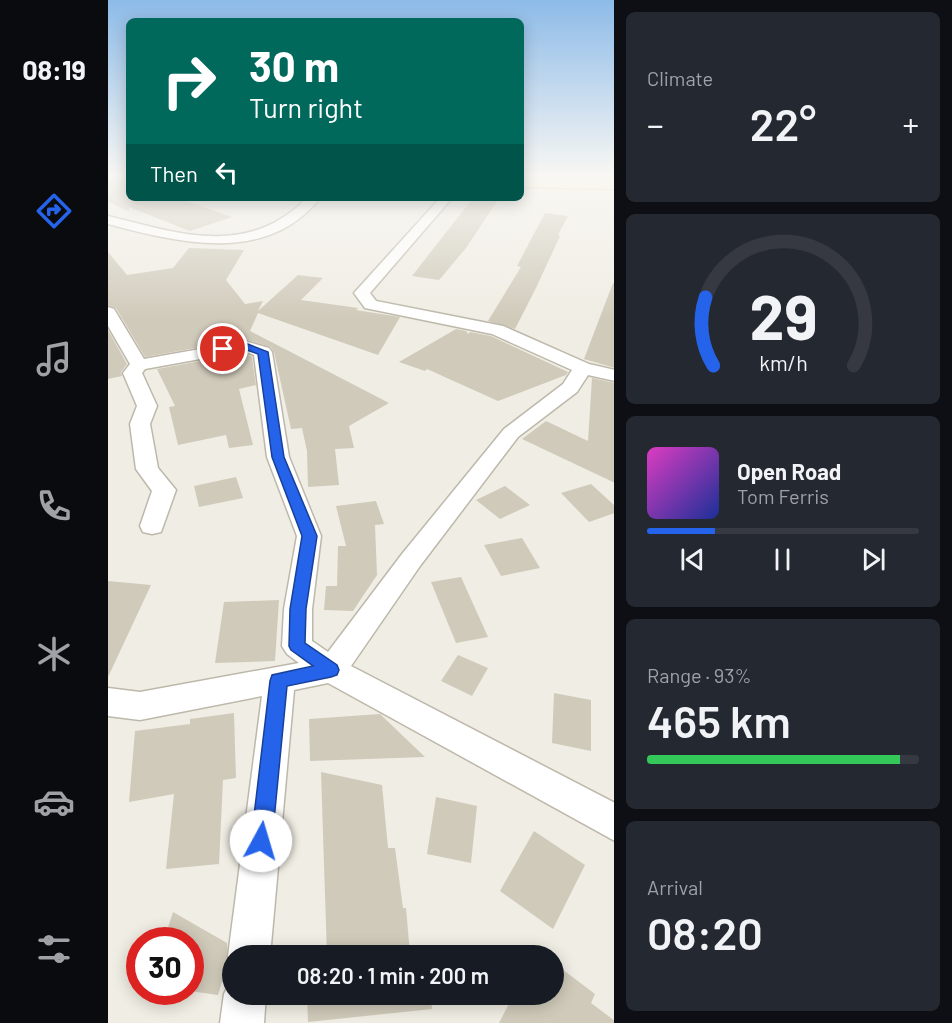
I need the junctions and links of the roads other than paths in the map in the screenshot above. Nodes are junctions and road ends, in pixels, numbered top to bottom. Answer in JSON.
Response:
{"nodes":[{"id":1,"x":123,"y":224,"type":"edge"},
{"id":2,"x":284,"y":224,"type":"edge"},
{"id":3,"x":423,"y":224,"type":"edge"},
{"id":4,"x":108,"y":312,"type":"edge"},
{"id":5,"x":139,"y":365,"type":"junction"},
{"id":6,"x":583,"y":368,"type":"junction"},
{"id":7,"x":614,"y":376,"type":"edge"},
{"id":8,"x":152,"y":526,"type":"dead end"},
{"id":9,"x":331,"y":670,"type":"junction"},
{"id":10,"x":279,"y":681,"type":"junction"},
{"id":11,"x":108,"y":702,"type":"edge"},
{"id":12,"x":614,"y":822,"type":"edge"},
{"id":13,"x":250,"y":945,"type":"edge"},
{"id":14,"x":244,"y":1005,"type":"edge"},
{"id":15,"x":242,"y":1023,"type":"edge"}],
"edges":[{"from":1,"to":2,"type":"street"},
{"from":3,"to":6,"type":"street"},
{"from":4,"to":5,"type":"street"},
{"from":5,"to":8,"type":"street"},
{"from":5,"to":9,"type":"street"},
{"from":6,"to":7,"type":"street"},
{"from":6,"to":9,"type":"street"},
{"from":9,"to":10,"type":"street"},
{"from":9,"to":12,"type":"street"},
{"from":10,"to":11,"type":"street"},
{"from":10,"to":13,"type":"street"},
{"from":14,"to":15,"type":"street"}]}
